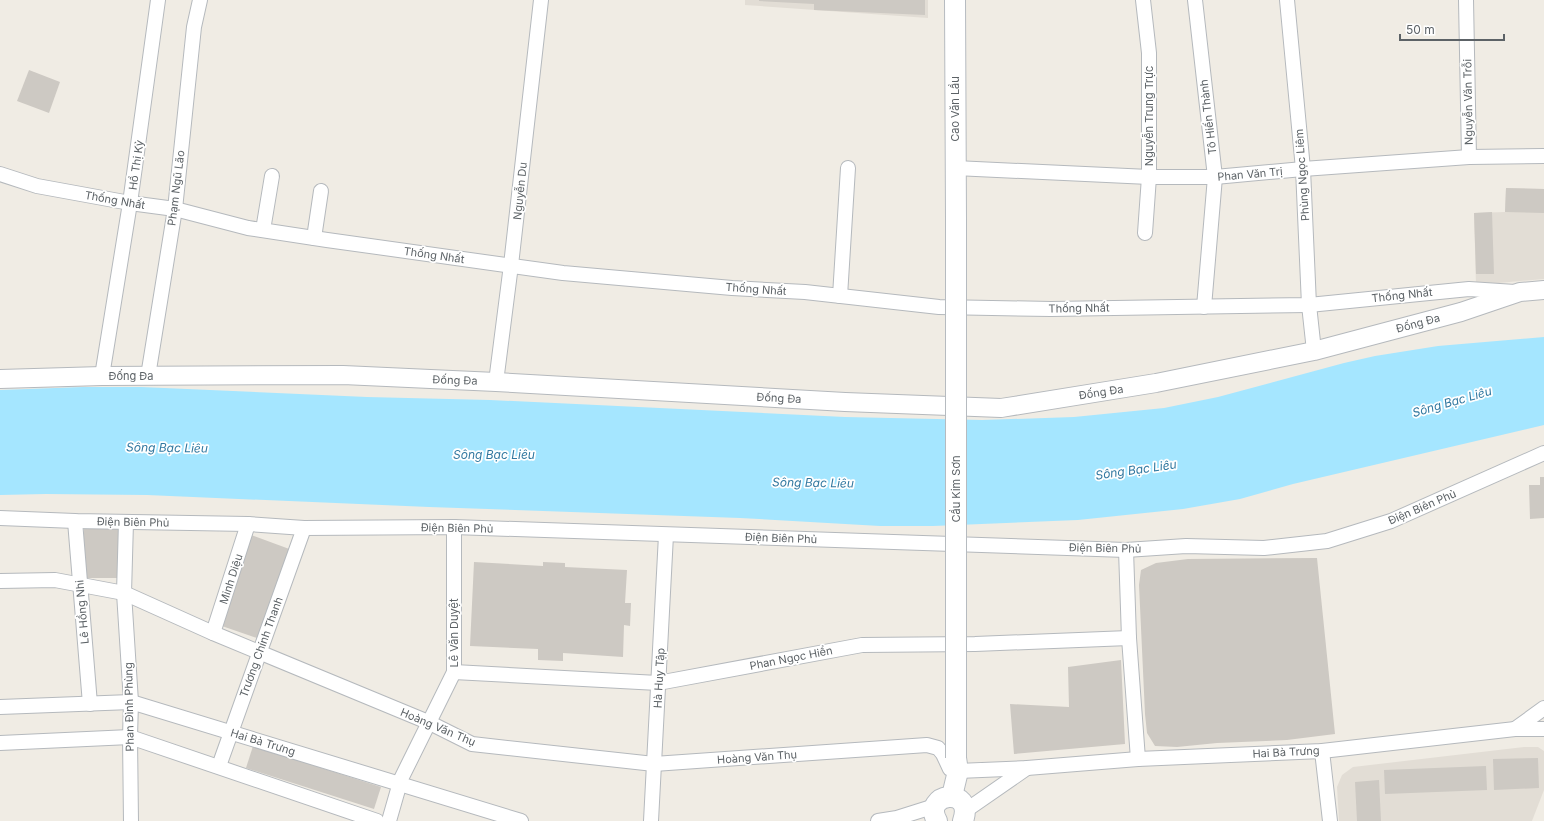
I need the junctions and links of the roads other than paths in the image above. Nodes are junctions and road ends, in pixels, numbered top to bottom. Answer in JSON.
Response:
{"nodes":[{"id":1,"x":158,"y":0,"type":"edge"},
{"id":2,"x":200,"y":0,"type":"edge"},
{"id":3,"x":541,"y":0,"type":"edge"},
{"id":4,"x":956,"y":0,"type":"edge"},
{"id":5,"x":1143,"y":0,"type":"edge"},
{"id":6,"x":1195,"y":0,"type":"edge"},
{"id":7,"x":1287,"y":0,"type":"edge"},
{"id":8,"x":1466,"y":0,"type":"edge"},
{"id":9,"x":1544,"y":156,"type":"edge"},
{"id":10,"x":1470,"y":157,"type":"junction"},
{"id":11,"x":848,"y":168,"type":"dead end"},
{"id":12,"x":955,"y":168,"type":"junction"},
{"id":13,"x":1303,"y":169,"type":"junction"},
{"id":14,"x":0,"y":174,"type":"edge"},
{"id":15,"x":272,"y":176,"type":"dead end"},
{"id":16,"x":1149,"y":177,"type":"junction"},
{"id":17,"x":1215,"y":178,"type":"junction"},
{"id":18,"x":321,"y":191,"type":"dead end"},
{"id":19,"x":130,"y":203,"type":"junction"},
{"id":20,"x":175,"y":209,"type":"junction"},
{"id":21,"x":956,"y":219,"type":"joint"},
{"id":22,"x":263,"y":230,"type":"junction"},
{"id":23,"x":1145,"y":233,"type":"dead end"},
{"id":24,"x":314,"y":238,"type":"junction"},
{"id":25,"x":512,"y":265,"type":"junction"},
{"id":26,"x":1544,"y":290,"type":"edge"},
{"id":27,"x":1520,"y":292,"type":"junction"},
{"id":28,"x":840,"y":296,"type":"junction"},
{"id":29,"x":1309,"y":305,"type":"junction"},
{"id":30,"x":1204,"y":306,"type":"junction"},
{"id":31,"x":1314,"y":351,"type":"junction"},
{"id":32,"x":102,"y":376,"type":"junction"},
{"id":33,"x":148,"y":376,"type":"junction"},
{"id":34,"x":0,"y":379,"type":"edge"},
{"id":35,"x":496,"y":382,"type":"junction"},
{"id":36,"x":1544,"y":453,"type":"edge"},
{"id":37,"x":0,"y":518,"type":"edge"},
{"id":38,"x":75,"y":521,"type":"junction"},
{"id":39,"x":126,"y":522,"type":"junction"},
{"id":40,"x":248,"y":524,"type":"junction"},
{"id":41,"x":454,"y":527,"type":"junction"},
{"id":42,"x":304,"y":528,"type":"junction"},
{"id":43,"x":666,"y":535,"type":"junction"},
{"id":44,"x":1126,"y":550,"type":"junction"},
{"id":45,"x":0,"y":581,"type":"edge"},
{"id":46,"x":80,"y":584,"type":"junction"},
{"id":47,"x":124,"y":593,"type":"junction"},
{"id":48,"x":213,"y":633,"type":"junction"},
{"id":49,"x":1129,"y":638,"type":"junction"},
{"id":50,"x":260,"y":652,"type":"junction"},
{"id":51,"x":454,"y":672,"type":"junction"},
{"id":52,"x":658,"y":683,"type":"junction"},
{"id":53,"x":131,"y":702,"type":"junction"},
{"id":54,"x":90,"y":704,"type":"junction"},
{"id":55,"x":0,"y":707,"type":"edge"},
{"id":56,"x":1544,"y":708,"type":"edge"},
{"id":57,"x":428,"y":722,"type":"junction"},
{"id":58,"x":1544,"y":728,"type":"edge"},
{"id":59,"x":1515,"y":729,"type":"junction"},
{"id":60,"x":231,"y":732,"type":"junction"},
{"id":61,"x":130,"y":737,"type":"junction"},
{"id":62,"x":0,"y":743,"type":"edge"},
{"id":63,"x":1322,"y":751,"type":"junction"},
{"id":64,"x":1138,"y":759,"type":"junction"},
{"id":65,"x":654,"y":764,"type":"junction"},
{"id":66,"x":957,"y":765,"type":"junction"},
{"id":67,"x":219,"y":766,"type":"junction"},
{"id":68,"x":1027,"y":768,"type":"junction"},
{"id":69,"x":400,"y":785,"type":"junction"},
{"id":70,"x":952,"y":796,"type":"junction"},
{"id":71,"x":936,"y":814,"type":"edge"},
{"id":72,"x":964,"y":816,"type":"edge"},
{"id":73,"x":131,"y":821,"type":"edge"},
{"id":74,"x":378,"y":821,"type":"edge"},
{"id":75,"x":388,"y":821,"type":"edge"},
{"id":76,"x":521,"y":821,"type":"edge"},
{"id":77,"x":651,"y":821,"type":"edge"},
{"id":78,"x":878,"y":821,"type":"edge"},
{"id":79,"x":1330,"y":821,"type":"edge"}],
"edges":[{"from":1,"to":19,"type":"street","name":"Hồ Thị Kỷ"},
{"from":2,"to":20,"type":"street","name":"Phạm Ngũ Lão"},
{"from":3,"to":25,"type":"street","name":"Nguyễn Du"},
{"from":4,"to":12,"type":"main road","name":"Cao Văn Lầu"},
{"from":5,"to":16,"type":"street","name":"Nguyễn Trung Trực"},
{"from":6,"to":17,"type":"street","name":"Tô Hiến Thành"},
{"from":7,"to":13,"type":"street","name":"Phùng Ngọc Liêm"},
{"from":8,"to":10,"type":"street","name":"Nguyễn Văn Trỗi"},
{"from":9,"to":10,"type":"street","name":"Phan Văn Trị"},
{"from":10,"to":13,"type":"street","name":"Phan Văn Trị"},
{"from":11,"to":28,"type":"street"},
{"from":12,"to":16,"type":"street","name":"Phan Văn Trị"},
{"from":12,"to":21,"type":"main road","name":"Cao Văn Lầu"},
{"from":13,"to":17,"type":"street","name":"Phan Văn Trị"},
{"from":13,"to":29,"type":"street","name":"Phùng Ngọc Liêm"},
{"from":14,"to":19,"type":"street","name":"Thống Nhất"},
{"from":15,"to":22,"type":"street"},
{"from":16,"to":17,"type":"street","name":"Phan Văn Trị"},
{"from":16,"to":23,"type":"street","name":"Nguyễn Trung Trực"},
{"from":17,"to":30,"type":"street","name":"Tô Hiến Thành"},
{"from":18,"to":24,"type":"street"},
{"from":19,"to":20,"type":"street","name":"Thống Nhất"},
{"from":19,"to":32,"type":"street","name":"Hồ Thị Kỷ"},
{"from":20,"to":22,"type":"street","name":"Thống Nhất"},
{"from":20,"to":33,"type":"street","name":"Phạm Ngũ Lão"},
{"from":21,"to":66,"type":"main road","name":"Cầu Kim Sơn","bridge":true},
{"from":22,"to":24,"type":"street","name":"Thống Nhất"},
{"from":24,"to":25,"type":"street","name":"Thống Nhất"},
{"from":25,"to":28,"type":"street","name":"Thống Nhất"},
{"from":25,"to":35,"type":"street","name":"Nguyễn Du"},
{"from":26,"to":27,"type":"street","name":"Đống Đa"},
{"from":27,"to":29,"type":"street","name":"Thống Nhất"},
{"from":27,"to":31,"type":"street","name":"Đống Đa"},
{"from":28,"to":30,"type":"street","name":"Thống Nhất"},
{"from":29,"to":30,"type":"street","name":"Thống Nhất"},
{"from":29,"to":31,"type":"street","name":"Phùng Ngọc Liêm"},
{"from":31,"to":35,"type":"street","name":"Đống Đa"},
{"from":32,"to":33,"type":"street","name":"Đống Đa"},
{"from":32,"to":34,"type":"street","name":"Đống Đa"},
{"from":33,"to":35,"type":"street","name":"Đống Đa"},
{"from":36,"to":44,"type":"street","name":"Điện Biên Phủ"},
{"from":37,"to":38,"type":"street","name":"Điện Biên Phủ"},
{"from":38,"to":39,"type":"street","name":"Điện Biên Phủ"},
{"from":38,"to":46,"type":"street","name":"Lê Hồng Nhi"},
{"from":39,"to":40,"type":"street","name":"Điện Biên Phủ"},
{"from":39,"to":47,"type":"street","name":"Phan Đình Phùng"},
{"from":40,"to":42,"type":"street","name":"Điện Biên Phủ"},
{"from":40,"to":48,"type":"street","name":"Minh Diệu"},
{"from":41,"to":42,"type":"street","name":"Điện Biên Phủ"},
{"from":41,"to":43,"type":"street","name":"Điện Biên Phủ"},
{"from":41,"to":51,"type":"street","name":"Lê Văn Duyệt"},
{"from":42,"to":50,"type":"street","name":"Trương Chính Thanh"},
{"from":43,"to":44,"type":"street","name":"Điện Biên Phủ"},
{"from":43,"to":52,"type":"street","name":"Hà Huy Tập"},
{"from":44,"to":49,"type":"street"},
{"from":45,"to":46,"type":"street","name":"Hoàng Văn Thụ"},
{"from":46,"to":47,"type":"street","name":"Hoàng Văn Thụ"},
{"from":46,"to":54,"type":"street","name":"Lê Hồng Nhi"},
{"from":47,"to":48,"type":"street","name":"Hoàng Văn Thụ"},
{"from":47,"to":53,"type":"street","name":"Phan Đình Phùng"},
{"from":48,"to":50,"type":"street","name":"Hoàng Văn Thụ"},
{"from":49,"to":52,"type":"street","name":"Phan Ngọc Hiển"},
{"from":49,"to":64,"type":"street"},
{"from":50,"to":57,"type":"street","name":"Hoàng Văn Thụ"},
{"from":50,"to":60,"type":"street","name":"Trương Chính Thanh"},
{"from":51,"to":52,"type":"street","name":"Phan Ngọc Hiển"},
{"from":51,"to":57,"type":"street","name":"Lê Văn Duyệt"},
{"from":52,"to":65,"type":"street","name":"Hà Huy Tập"},
{"from":53,"to":54,"type":"street","name":"Hai Bà Trưng"},
{"from":53,"to":60,"type":"street","name":"Hai Bà Trưng"},
{"from":53,"to":61,"type":"street","name":"Phan Đình Phùng"},
{"from":54,"to":55,"type":"street","name":"Hai Bà Trưng"},
{"from":56,"to":59,"type":"street"},
{"from":57,"to":65,"type":"street","name":"Hoàng Văn Thụ"},
{"from":57,"to":69,"type":"street","name":"Lê Văn Duyệt"},
{"from":58,"to":59,"type":"street","name":"Hai Bà Trưng"},
{"from":59,"to":63,"type":"street","name":"Hai Bà Trưng"},
{"from":60,"to":67,"type":"street","name":"Trương Chính Thanh"},
{"from":60,"to":69,"type":"street","name":"Hai Bà Trưng"},
{"from":61,"to":62,"type":"street"},
{"from":61,"to":67,"type":"street"},
{"from":61,"to":73,"type":"street","name":"Phan Đình Phùng"},
{"from":63,"to":64,"type":"street","name":"Hai Bà Trưng"},
{"from":63,"to":79,"type":"street"},
{"from":64,"to":68,"type":"street","name":"Hai Bà Trưng"},
{"from":65,"to":66,"type":"street","name":"Hoàng Văn Thụ"},
{"from":65,"to":77,"type":"street","name":"Hà Huy Tập"},
{"from":66,"to":68,"type":"street","name":"Hai Bà Trưng"},
{"from":66,"to":70,"type":"main road","name":"Cầu Kim Sơn"},
{"from":67,"to":74,"type":"street"},
{"from":68,"to":72,"type":"street"},
{"from":69,"to":75,"type":"street","name":"Lê Văn Duyệt"},
{"from":69,"to":76,"type":"street","name":"Hai Bà Trưng"},
{"from":70,"to":71,"type":"main road"},
{"from":70,"to":72,"type":"main road"},
{"from":71,"to":78,"type":"street"}]}
